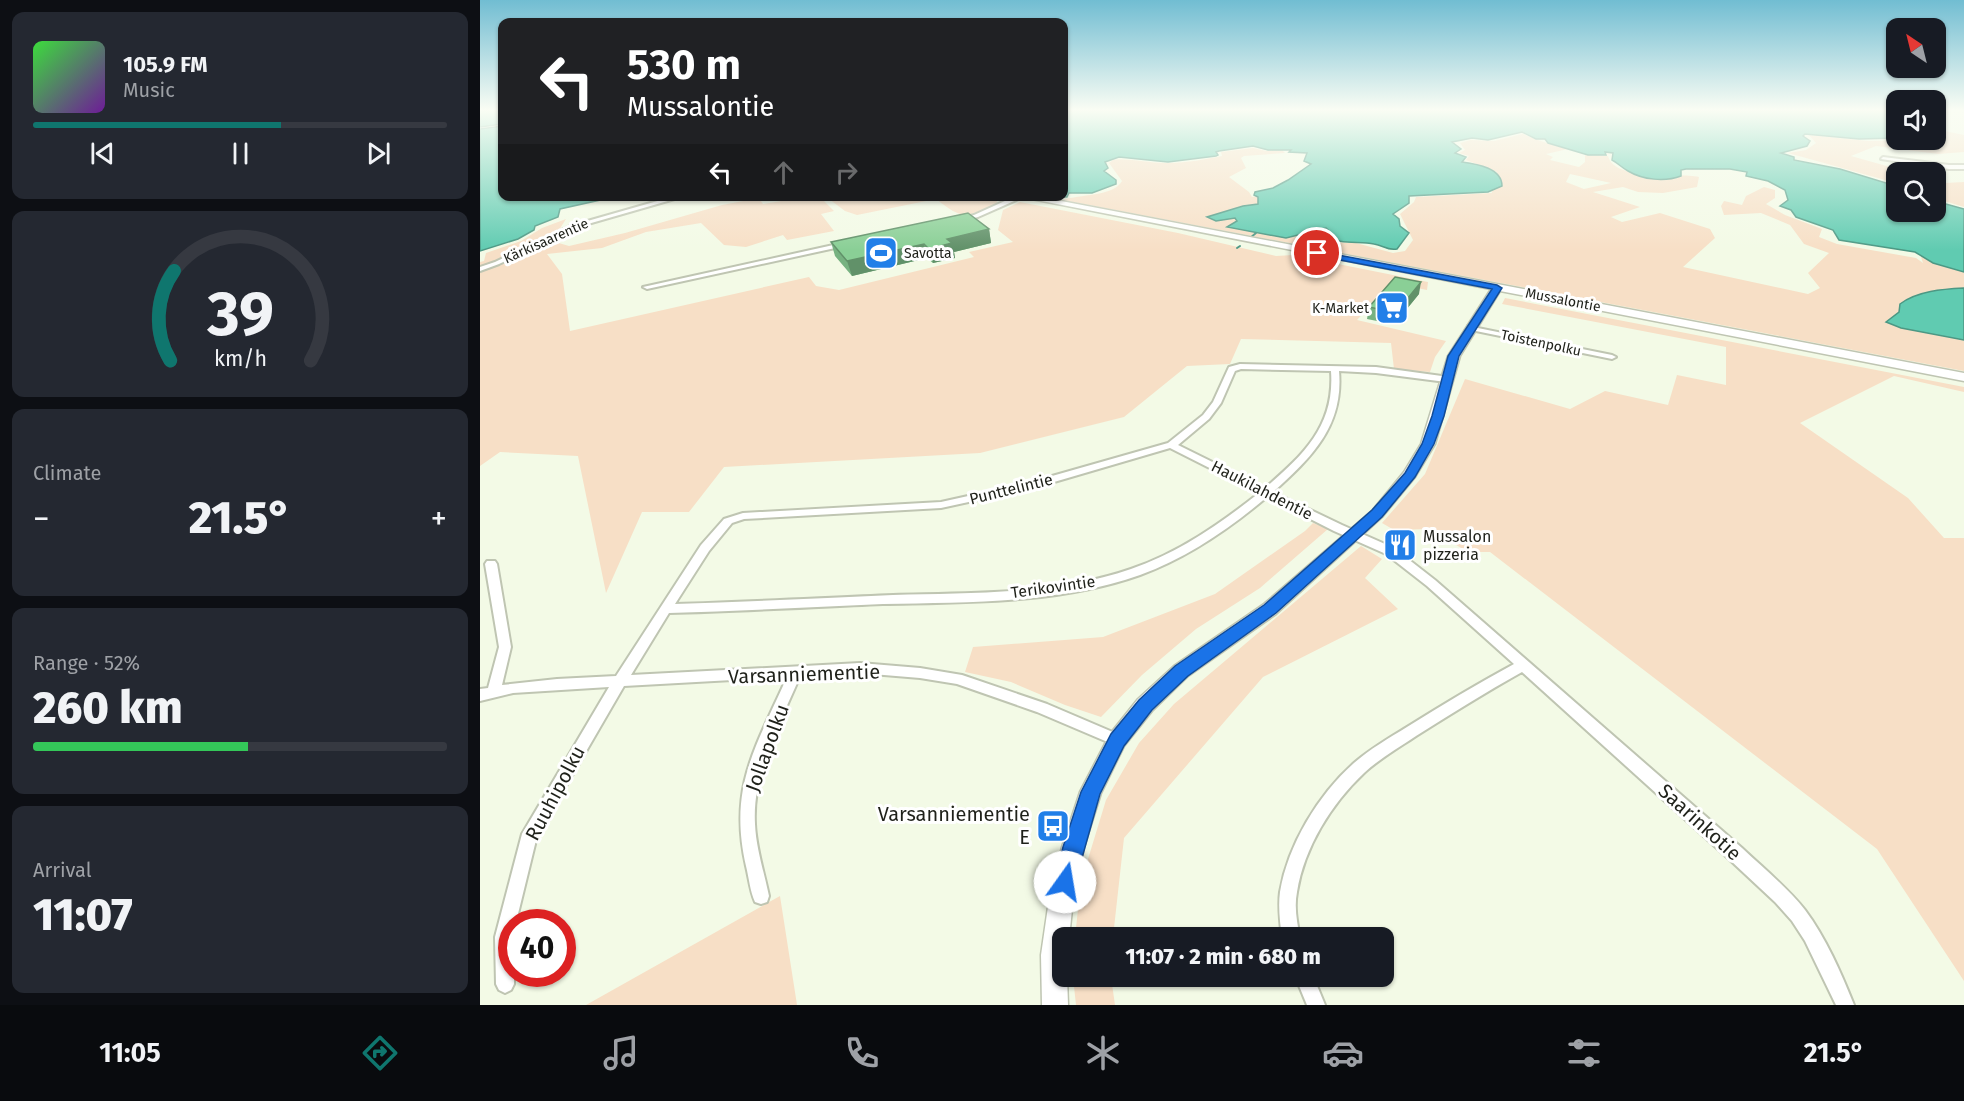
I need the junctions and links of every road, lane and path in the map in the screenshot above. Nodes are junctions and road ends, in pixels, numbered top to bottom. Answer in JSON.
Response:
{"nodes":[{"id":1,"x":1883,"y":158,"type":"dead end"},
{"id":2,"x":1964,"y":166,"type":"edge"},
{"id":3,"x":665,"y":201,"type":"edge"},
{"id":4,"x":1009,"y":201,"type":"edge"},
{"id":5,"x":1046,"y":201,"type":"edge"},
{"id":6,"x":947,"y":223,"type":"edge"},
{"id":7,"x":855,"y":242,"type":"edge"},
{"id":8,"x":480,"y":268,"type":"edge"},
{"id":9,"x":647,"y":286,"type":"dead end"},
{"id":10,"x":1497,"y":288,"type":"junction"},
{"id":11,"x":1471,"y":328,"type":"junction"},
{"id":12,"x":1612,"y":357,"type":"dead end"},
{"id":13,"x":1335,"y":369,"type":"junction"},
{"id":14,"x":1964,"y":377,"type":"edge"},
{"id":15,"x":1446,"y":379,"type":"junction"},
{"id":16,"x":1171,"y":445,"type":"junction"},
{"id":17,"x":1266,"y":492,"type":"junction"},
{"id":18,"x":1354,"y":534,"type":"junction"},
{"id":19,"x":491,"y":564,"type":"dead end"},
{"id":20,"x":667,"y":609,"type":"junction"},
{"id":21,"x":1522,"y":666,"type":"junction"},
{"id":22,"x":795,"y":673,"type":"junction"},
{"id":23,"x":619,"y":682,"type":"junction"},
{"id":24,"x":494,"y":691,"type":"junction"},
{"id":25,"x":480,"y":695,"type":"edge"},
{"id":26,"x":1117,"y":740,"type":"junction"},
{"id":27,"x":761,"y":896,"type":"dead end"},
{"id":28,"x":511,"y":909,"type":"edge"},
{"id":29,"x":1288,"y":927,"type":"edge"},
{"id":30,"x":1309,"y":987,"type":"edge"},
{"id":31,"x":1055,"y":1005,"type":"edge"},
{"id":32,"x":1316,"y":1005,"type":"edge"},
{"id":33,"x":1845,"y":1005,"type":"edge"}],
"edges":[{"from":1,"to":2,"type":"street"},
{"from":3,"to":8,"type":"street","name":"Kärkisaarentie"},
{"from":4,"to":6,"type":"street"},
{"from":5,"to":10,"type":"main road","name":"Mussalontie"},
{"from":7,"to":9,"type":"street"},
{"from":10,"to":11,"type":"main road"},
{"from":10,"to":14,"type":"main road","name":"Mussalontie"},
{"from":11,"to":12,"type":"street","name":"Toistenpolku"},
{"from":11,"to":15,"type":"main road"},
{"from":13,"to":15,"type":"street","name":"Punttelintie"},
{"from":13,"to":16,"type":"street","name":"Punttelintie"},
{"from":13,"to":17,"type":"street","name":"Terikovintie"},
{"from":15,"to":18,"type":"main road"},
{"from":16,"to":17,"type":"street","name":"Haukilahdentie"},
{"from":16,"to":20,"type":"street","name":"Punttelintie"},
{"from":17,"to":18,"type":"street","name":"Haukilahdentie"},
{"from":17,"to":20,"type":"street","name":"Terikovintie"},
{"from":18,"to":21,"type":"street","name":"Saarinkotie"},
{"from":18,"to":26,"type":"main road"},
{"from":19,"to":24,"type":"street"},
{"from":20,"to":23,"type":"street","name":"Punttelintie"},
{"from":21,"to":29,"type":"street"},
{"from":21,"to":33,"type":"street","name":"Saarinkotie"},
{"from":22,"to":23,"type":"street","name":"Varsanniementie"},
{"from":22,"to":26,"type":"street","name":"Varsanniementie"},
{"from":22,"to":27,"type":"street","name":"Jollapolku"},
{"from":23,"to":24,"type":"street","name":"Varsanniementie"},
{"from":23,"to":28,"type":"street","name":"Ruuhipolku"},
{"from":24,"to":25,"type":"street","name":"Varsanniementie"},
{"from":26,"to":31,"type":"main road"},
{"from":30,"to":32,"type":"street"}]}
